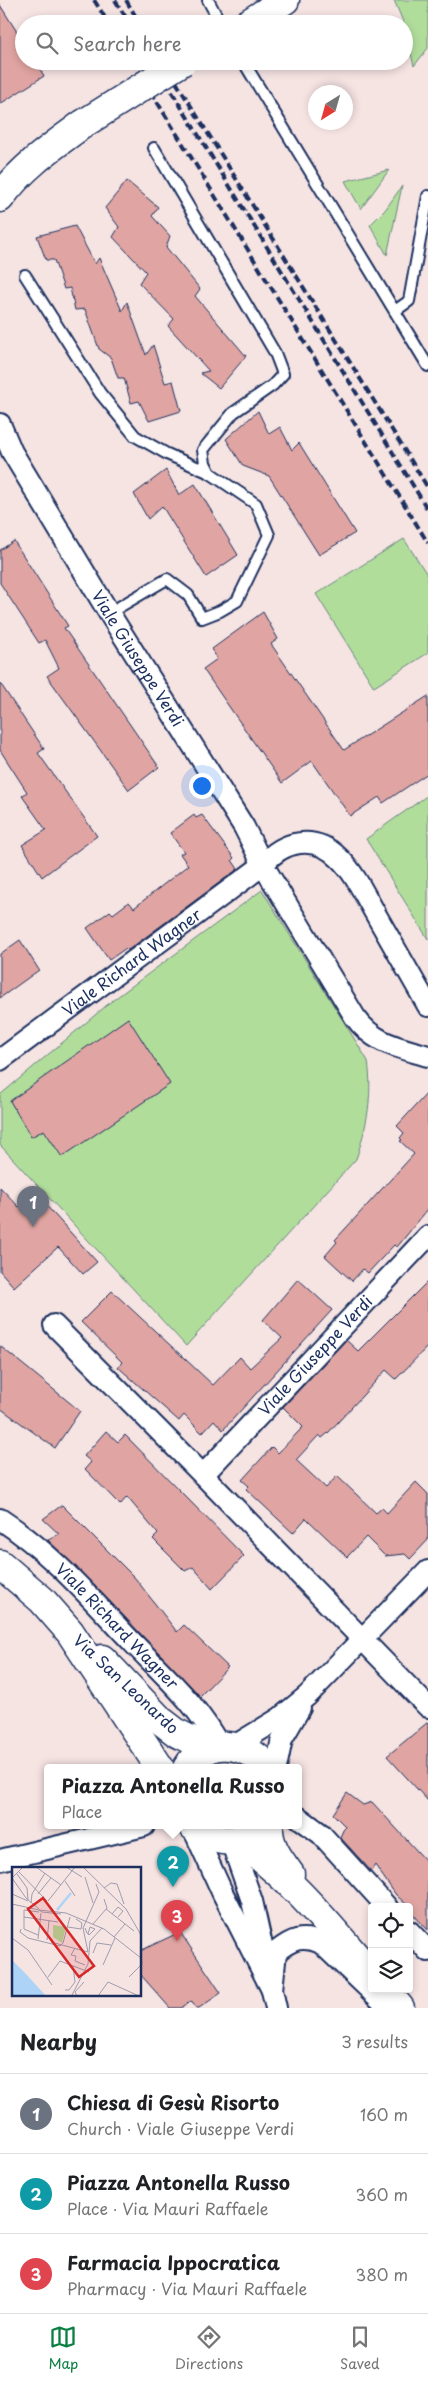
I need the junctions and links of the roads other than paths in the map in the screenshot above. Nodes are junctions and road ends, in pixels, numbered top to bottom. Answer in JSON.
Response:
{"nodes":[{"id":1,"x":208,"y":0,"type":"edge"},
{"id":2,"x":285,"y":0,"type":"edge"},
{"id":3,"x":216,"y":15,"type":"edge"},
{"id":4,"x":261,"y":15,"type":"edge"},
{"id":5,"x":169,"y":70,"type":"edge"},
{"id":6,"x":248,"y":70,"type":"edge"},
{"id":7,"x":154,"y":148,"type":"dead end"},
{"id":8,"x":428,"y":196,"type":"edge"},
{"id":9,"x":0,"y":198,"type":"edge"},
{"id":10,"x":25,"y":274,"type":"dead end"},
{"id":11,"x":395,"y":311,"type":"junction"},
{"id":12,"x":428,"y":366,"type":"edge"},
{"id":13,"x":0,"y":424,"type":"edge"},
{"id":14,"x":6,"y":446,"type":"edge"},
{"id":15,"x":210,"y":473,"type":"junction"},
{"id":16,"x":109,"y":613,"type":"junction"},
{"id":17,"x":263,"y":865,"type":"junction"},
{"id":18,"x":428,"y":1006,"type":"edge"},
{"id":19,"x":428,"y":1056,"type":"edge"},
{"id":20,"x":0,"y":1060,"type":"edge"},
{"id":21,"x":428,"y":1236,"type":"edge"},
{"id":22,"x":54,"y":1325,"type":"dead end"},
{"id":23,"x":203,"y":1475,"type":"junction"},
{"id":24,"x":0,"y":1519,"type":"edge"},
{"id":25,"x":0,"y":1564,"type":"edge"},
{"id":26,"x":428,"y":1571,"type":"edge"},
{"id":27,"x":70,"y":1632,"type":"junction"},
{"id":28,"x":363,"y":1639,"type":"junction"},
{"id":29,"x":307,"y":1696,"type":"junction"},
{"id":30,"x":428,"y":1707,"type":"edge"},
{"id":31,"x":221,"y":1747,"type":"junction"},
{"id":32,"x":157,"y":1764,"type":"edge"},
{"id":33,"x":191,"y":1764,"type":"edge"},
{"id":34,"x":265,"y":1764,"type":"edge"},
{"id":35,"x":277,"y":1764,"type":"edge"},
{"id":36,"x":302,"y":1820,"type":"edge"},
{"id":37,"x":131,"y":1829,"type":"edge"},
{"id":38,"x":193,"y":1829,"type":"edge"},
{"id":39,"x":197,"y":1829,"type":"edge"},
{"id":40,"x":258,"y":1829,"type":"edge"},
{"id":41,"x":269,"y":1829,"type":"edge"},
{"id":42,"x":234,"y":1840,"type":"junction"},
{"id":43,"x":0,"y":1860,"type":"edge"},
{"id":44,"x":384,"y":1903,"type":"edge"},
{"id":45,"x":310,"y":1904,"type":"junction"},
{"id":46,"x":413,"y":1935,"type":"edge"},
{"id":47,"x":428,"y":1952,"type":"edge"},
{"id":48,"x":368,"y":1970,"type":"edge"},
{"id":49,"x":387,"y":1993,"type":"edge"},
{"id":50,"x":274,"y":1999,"type":"edge"},
{"id":51,"x":389,"y":2008,"type":"edge"},
{"id":52,"x":400,"y":2008,"type":"edge"}],
"edges":[{"from":1,"to":3,"type":"lane"},
{"from":2,"to":4,"type":"main road"},
{"from":5,"to":9,"type":"main road","bridge":true},
{"from":6,"to":11,"type":"lane"},
{"from":7,"to":15,"type":"lane"},
{"from":8,"to":11,"type":"lane"},
{"from":10,"to":15,"type":"lane"},
{"from":11,"to":12,"type":"lane"},
{"from":13,"to":14,"type":"street","name":"Viale Giuseppe Verdi"},
{"from":14,"to":16,"type":"street","name":"Viale Giuseppe Verdi"},
{"from":15,"to":16,"type":"lane"},
{"from":16,"to":17,"type":"street","name":"Viale Giuseppe Verdi"},
{"from":17,"to":18,"type":"street"},
{"from":17,"to":19,"type":"street","name":"Viale Giuseppe Verdi"},
{"from":17,"to":20,"type":"street","name":"Viale Richard Wagner"},
{"from":21,"to":23,"type":"street","name":"Viale Giuseppe Verdi"},
{"from":22,"to":23,"type":"street"},
{"from":23,"to":28,"type":"street"},
{"from":24,"to":31,"type":"street","name":"Viale Richard Wagner"},
{"from":25,"to":27,"type":"main road","name":"Via San Leonardo"},
{"from":26,"to":28,"type":"street"},
{"from":27,"to":31,"type":"main road","name":"Via San Leonardo"},
{"from":27,"to":32,"type":"main road","name":"Via San Leonardo"},
{"from":28,"to":29,"type":"street"},
{"from":28,"to":30,"type":"street"},
{"from":29,"to":31,"type":"street"},
{"from":29,"to":35,"type":"street"},
{"from":31,"to":33,"type":"main road"},
{"from":31,"to":34,"type":"main road","name":"Via San Leonardo"},
{"from":36,"to":44,"type":"street"},
{"from":37,"to":43,"type":"street"},
{"from":38,"to":50,"type":"street"},
{"from":39,"to":42,"type":"main road"},
{"from":40,"to":42,"type":"main road"},
{"from":41,"to":45,"type":"main road"},
{"from":42,"to":45,"type":"main road"},
{"from":42,"to":50,"type":"street"},
{"from":45,"to":48,"type":"main road"},
{"from":46,"to":47,"type":"street"},
{"from":49,"to":52,"type":"main road"},
{"from":50,"to":51,"type":"street"}]}
